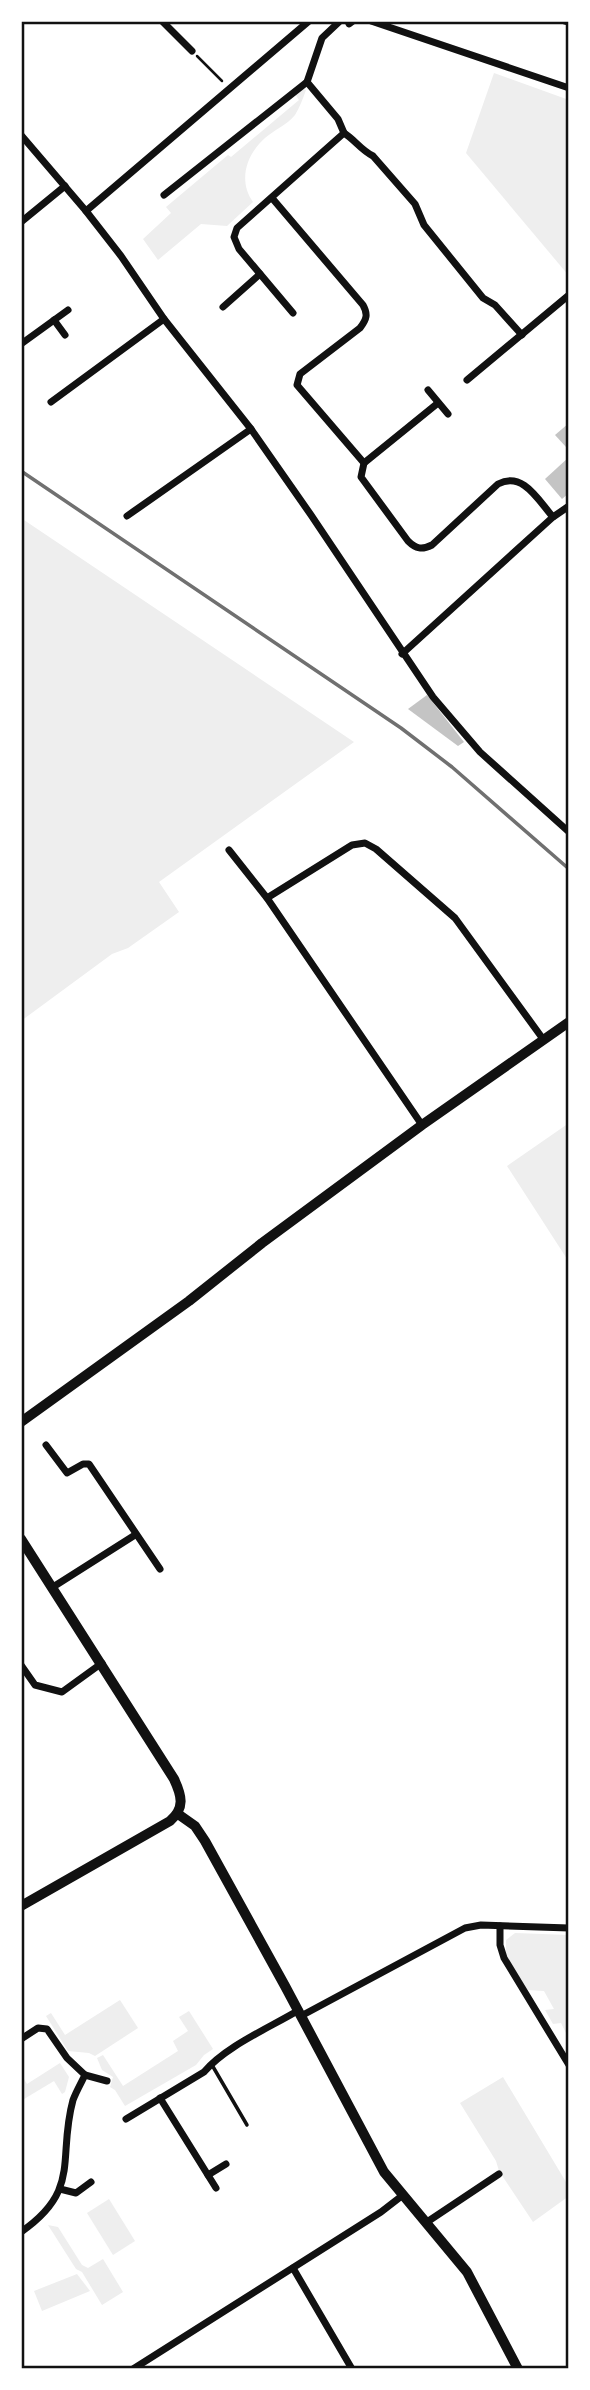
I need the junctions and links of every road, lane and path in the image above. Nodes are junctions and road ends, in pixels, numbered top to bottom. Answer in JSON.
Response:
{"nodes":[{"id":1,"x":162,"y":21,"type":"edge"},
{"id":2,"x":309,"y":21,"type":"edge"},
{"id":3,"x":341,"y":21,"type":"edge"},
{"id":4,"x":371,"y":21,"type":"edge"},
{"id":5,"x":192,"y":51,"type":"joint"},
{"id":6,"x":219,"y":77,"type":"dead end"},
{"id":7,"x":307,"y":82,"type":"junction"},
{"id":8,"x":569,"y":88,"type":"edge"},
{"id":9,"x":344,"y":133,"type":"junction"},
{"id":10,"x":21,"y":135,"type":"edge"},
{"id":11,"x":65,"y":186,"type":"junction"},
{"id":12,"x":164,"y":195,"type":"dead end"},
{"id":13,"x":272,"y":198,"type":"junction"},
{"id":14,"x":86,"y":211,"type":"junction"},
{"id":15,"x":21,"y":222,"type":"edge"},
{"id":16,"x":260,"y":274,"type":"junction"},
{"id":17,"x":569,"y":295,"type":"edge"},
{"id":18,"x":223,"y":307,"type":"dead end"},
{"id":19,"x":68,"y":310,"type":"dead end"},
{"id":20,"x":293,"y":313,"type":"dead end"},
{"id":21,"x":164,"y":318,"type":"junction"},
{"id":22,"x":54,"y":320,"type":"junction"},
{"id":23,"x":65,"y":335,"type":"dead end"},
{"id":24,"x":522,"y":335,"type":"junction"},
{"id":25,"x":21,"y":344,"type":"edge"},
{"id":26,"x":467,"y":380,"type":"dead end"},
{"id":27,"x":428,"y":390,"type":"dead end"},
{"id":28,"x":51,"y":402,"type":"dead end"},
{"id":29,"x":438,"y":402,"type":"junction"},
{"id":30,"x":448,"y":414,"type":"dead end"},
{"id":31,"x":251,"y":429,"type":"junction"},
{"id":32,"x":364,"y":463,"type":"junction"},
{"id":33,"x":569,"y":506,"type":"edge"},
{"id":34,"x":127,"y":516,"type":"dead end"},
{"id":35,"x":553,"y":517,"type":"junction"},
{"id":36,"x":402,"y":654,"type":"junction"},
{"id":37,"x":569,"y":832,"type":"edge"},
{"id":38,"x":229,"y":850,"type":"dead end"},
{"id":39,"x":267,"y":898,"type":"junction"},
{"id":40,"x":569,"y":1022,"type":"edge"},
{"id":41,"x":543,"y":1039,"type":"junction"},
{"id":42,"x":422,"y":1125,"type":"junction"},
{"id":43,"x":21,"y":1422,"type":"edge"},
{"id":44,"x":46,"y":1444,"type":"dead end"},
{"id":45,"x":135,"y":1535,"type":"junction"},
{"id":46,"x":21,"y":1539,"type":"edge"},
{"id":47,"x":160,"y":1569,"type":"dead end"},
{"id":48,"x":53,"y":1587,"type":"junction"},
{"id":49,"x":102,"y":1663,"type":"junction"},
{"id":50,"x":21,"y":1665,"type":"edge"},
{"id":51,"x":178,"y":1814,"type":"junction"},
{"id":52,"x":21,"y":1906,"type":"edge"},
{"id":53,"x":500,"y":1926,"type":"junction"},
{"id":54,"x":569,"y":1928,"type":"edge"},
{"id":55,"x":300,"y":2013,"type":"junction"},
{"id":56,"x":21,"y":2039,"type":"edge"},
{"id":57,"x":211,"y":2063,"type":"junction"},
{"id":58,"x":569,"y":2066,"type":"edge"},
{"id":59,"x":85,"y":2075,"type":"junction"},
{"id":60,"x":107,"y":2081,"type":"dead end"},
{"id":61,"x":160,"y":2098,"type":"junction"},
{"id":62,"x":126,"y":2119,"type":"dead end"},
{"id":63,"x":247,"y":2125,"type":"dead end"},
{"id":64,"x":226,"y":2164,"type":"dead end"},
{"id":65,"x":499,"y":2174,"type":"dead end"},
{"id":66,"x":208,"y":2175,"type":"junction"},
{"id":67,"x":91,"y":2182,"type":"dead end"},
{"id":68,"x":216,"y":2188,"type":"dead end"},
{"id":69,"x":60,"y":2189,"type":"junction"},
{"id":70,"x":402,"y":2195,"type":"junction"},
{"id":71,"x":427,"y":2222,"type":"junction"},
{"id":72,"x":21,"y":2232,"type":"edge"},
{"id":73,"x":293,"y":2268,"type":"junction"},
{"id":74,"x":147,"y":2360,"type":"junction"},
{"id":75,"x":133,"y":2369,"type":"edge"},
{"id":76,"x":153,"y":2369,"type":"edge"},
{"id":77,"x":352,"y":2369,"type":"edge"},
{"id":78,"x":518,"y":2369,"type":"edge"}],
"edges":[{"from":1,"to":5,"type":"street"},
{"from":2,"to":14,"type":"street"},
{"from":3,"to":7,"type":"street"},
{"from":4,"to":8,"type":"street"},
{"from":5,"to":6,"type":"path"},
{"from":7,"to":9,"type":"street"},
{"from":7,"to":12,"type":"street"},
{"from":9,"to":13,"type":"street"},
{"from":9,"to":24,"type":"street"},
{"from":10,"to":11,"type":"street"},
{"from":11,"to":14,"type":"street"},
{"from":11,"to":15,"type":"street"},
{"from":13,"to":16,"type":"street"},
{"from":13,"to":32,"type":"street"},
{"from":14,"to":21,"type":"street"},
{"from":16,"to":18,"type":"street"},
{"from":16,"to":20,"type":"street"},
{"from":17,"to":24,"type":"street"},
{"from":19,"to":22,"type":"street"},
{"from":21,"to":28,"type":"street"},
{"from":21,"to":31,"type":"street"},
{"from":22,"to":23,"type":"street"},
{"from":22,"to":25,"type":"street"},
{"from":24,"to":26,"type":"street"},
{"from":27,"to":29,"type":"street"},
{"from":29,"to":30,"type":"street"},
{"from":29,"to":32,"type":"street"},
{"from":31,"to":34,"type":"street"},
{"from":31,"to":36,"type":"street"},
{"from":32,"to":35,"type":"street"},
{"from":33,"to":35,"type":"street"},
{"from":35,"to":36,"type":"street"},
{"from":36,"to":37,"type":"street"},
{"from":38,"to":39,"type":"street"},
{"from":39,"to":41,"type":"street"},
{"from":39,"to":42,"type":"street"},
{"from":40,"to":41,"type":"main road"},
{"from":41,"to":42,"type":"main road"},
{"from":42,"to":43,"type":"main road"},
{"from":44,"to":45,"type":"street"},
{"from":45,"to":47,"type":"street"},
{"from":45,"to":48,"type":"street"},
{"from":46,"to":48,"type":"main road"},
{"from":48,"to":49,"type":"main road"},
{"from":49,"to":50,"type":"street"},
{"from":49,"to":51,"type":"main road"},
{"from":51,"to":52,"type":"main road"},
{"from":51,"to":55,"type":"street"},
{"from":53,"to":54,"type":"street"},
{"from":53,"to":55,"type":"street"},
{"from":53,"to":58,"type":"street"},
{"from":55,"to":57,"type":"street"},
{"from":55,"to":70,"type":"street"},
{"from":56,"to":59,"type":"street"},
{"from":57,"to":61,"type":"street"},
{"from":57,"to":63,"type":"lane"},
{"from":59,"to":60,"type":"street"},
{"from":59,"to":69,"type":"street"},
{"from":61,"to":62,"type":"street"},
{"from":61,"to":66,"type":"street"},
{"from":64,"to":66,"type":"street"},
{"from":65,"to":71,"type":"street"},
{"from":66,"to":68,"type":"street"},
{"from":67,"to":69,"type":"street"},
{"from":69,"to":72,"type":"street"},
{"from":70,"to":71,"type":"street"},
{"from":70,"to":73,"type":"street"},
{"from":71,"to":78,"type":"street"},
{"from":73,"to":74,"type":"street"},
{"from":73,"to":77,"type":"street"},
{"from":74,"to":75,"type":"street"},
{"from":74,"to":76,"type":"street"}]}
